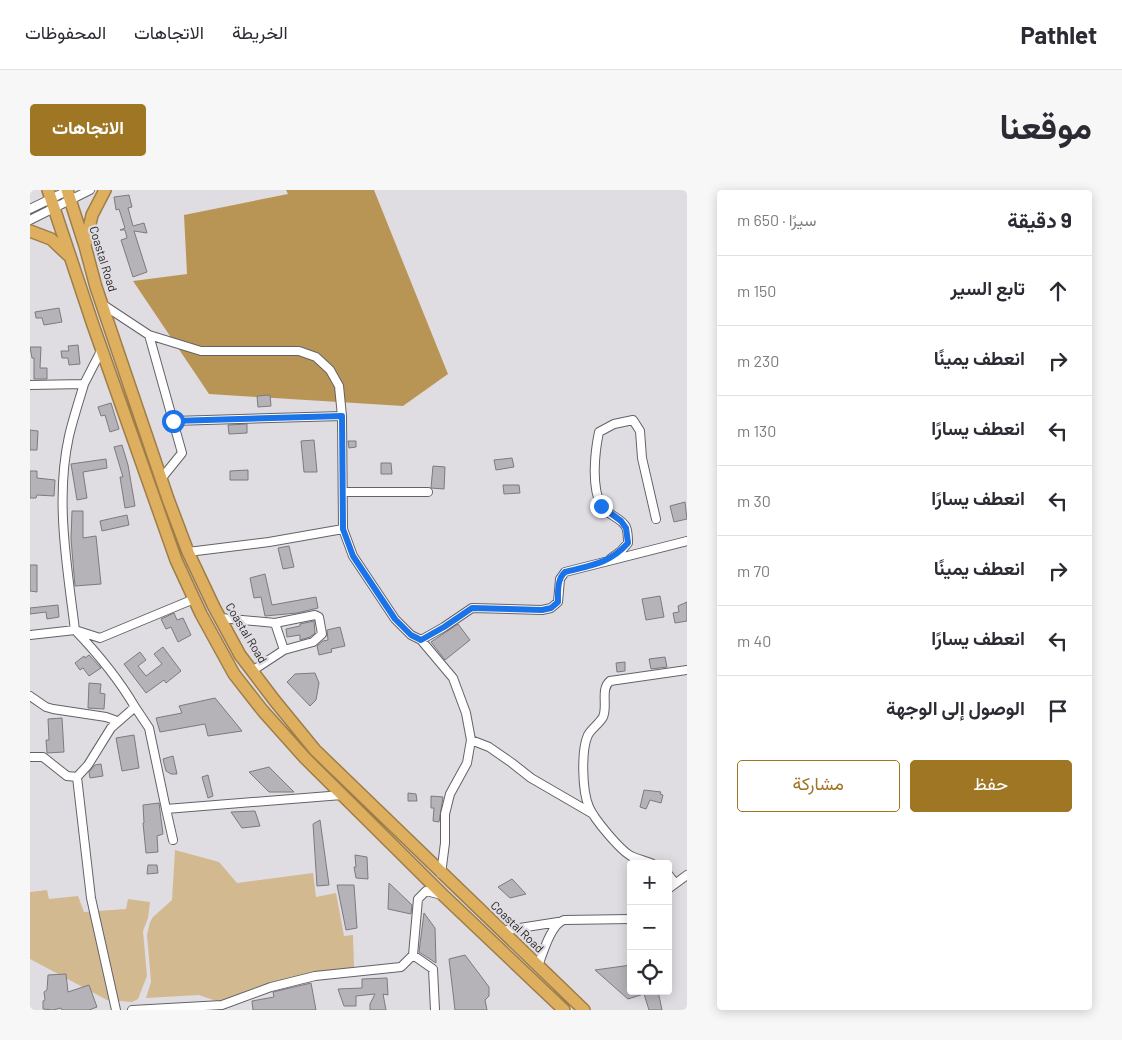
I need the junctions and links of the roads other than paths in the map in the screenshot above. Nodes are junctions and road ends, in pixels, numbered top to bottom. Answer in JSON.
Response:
{"nodes":[{"id":1,"x":90,"y":190,"type":"edge"},
{"id":2,"x":105,"y":190,"type":"edge"},
{"id":3,"x":68,"y":193,"type":"edge"},
{"id":4,"x":51,"y":199,"type":"edge"},
{"id":5,"x":30,"y":209,"type":"edge"},
{"id":6,"x":30,"y":220,"type":"edge"},
{"id":7,"x":30,"y":231,"type":"edge"},
{"id":8,"x":85,"y":246,"type":"junction"},
{"id":9,"x":74,"y":265,"type":"junction"},
{"id":10,"x":102,"y":304,"type":"junction"},
{"id":11,"x":149,"y":335,"type":"junction"},
{"id":12,"x":102,"y":349,"type":"junction"},
{"id":13,"x":84,"y":384,"type":"junction"},
{"id":14,"x":30,"y":385,"type":"edge"},
{"id":15,"x":342,"y":416,"type":"junction"},
{"id":16,"x":173,"y":421,"type":"junction"},
{"id":17,"x":162,"y":480,"type":"junction"},
{"id":18,"x":343,"y":492,"type":"junction"},
{"id":19,"x":428,"y":492,"type":"dead end"},
{"id":20,"x":656,"y":519,"type":"dead end"},
{"id":21,"x":343,"y":529,"type":"junction"},
{"id":22,"x":687,"y":541,"type":"edge"},
{"id":23,"x":188,"y":552,"type":"junction"},
{"id":24,"x":606,"y":562,"type":"junction"},
{"id":25,"x":194,"y":599,"type":"junction"},
{"id":26,"x":220,"y":618,"type":"junction"},
{"id":27,"x":275,"y":623,"type":"junction"},
{"id":28,"x":75,"y":630,"type":"junction"},
{"id":29,"x":30,"y":634,"type":"edge"},
{"id":30,"x":421,"y":640,"type":"junction"},
{"id":31,"x":284,"y":650,"type":"junction"},
{"id":32,"x":687,"y":670,"type":"edge"},
{"id":33,"x":252,"y":671,"type":"junction"},
{"id":34,"x":30,"y":696,"type":"edge"},
{"id":35,"x":135,"y":707,"type":"junction"},
{"id":36,"x":117,"y":721,"type":"junction"},
{"id":37,"x":471,"y":740,"type":"junction"},
{"id":38,"x":30,"y":757,"type":"edge"},
{"id":39,"x":77,"y":777,"type":"junction"},
{"id":40,"x":342,"y":795,"type":"junction"},
{"id":41,"x":166,"y":810,"type":"junction"},
{"id":42,"x":593,"y":814,"type":"junction"},
{"id":43,"x":172,"y":840,"type":"dead end"},
{"id":44,"x":631,"y":860,"type":"edge"},
{"id":45,"x":441,"y":874,"type":"junction"},
{"id":46,"x":687,"y":875,"type":"edge"},
{"id":47,"x":672,"y":879,"type":"edge"},
{"id":48,"x":675,"y":883,"type":"junction"},
{"id":49,"x":672,"y":886,"type":"edge"},
{"id":50,"x":444,"y":896,"type":"junction"},
{"id":51,"x":627,"y":919,"type":"edge"},
{"id":52,"x":558,"y":922,"type":"junction"},
{"id":53,"x":501,"y":931,"type":"junction"},
{"id":54,"x":412,"y":955,"type":"junction"},
{"id":55,"x":538,"y":966,"type":"junction"},
{"id":56,"x":116,"y":1010,"type":"edge"},
{"id":57,"x":132,"y":1010,"type":"edge"},
{"id":58,"x":434,"y":1010,"type":"edge"},
{"id":59,"x":564,"y":1010,"type":"edge"},
{"id":60,"x":584,"y":1010,"type":"edge"}],
"edges":[{"from":1,"to":3,"type":"street"},
{"from":2,"to":8,"type":"highway"},
{"from":3,"to":4,"type":"street"},
{"from":3,"to":8,"type":"highway","name":"Coastal Road"},
{"from":4,"to":5,"type":"street"},
{"from":4,"to":6,"type":"street"},
{"from":4,"to":9,"type":"highway"},
{"from":7,"to":9,"type":"highway"},
{"from":8,"to":10,"type":"highway","name":"Coastal Road"},
{"from":9,"to":12,"type":"highway"},
{"from":10,"to":11,"type":"street"},
{"from":10,"to":17,"type":"highway","name":"Coastal Road"},
{"from":11,"to":15,"type":"street"},
{"from":11,"to":16,"type":"street"},
{"from":12,"to":13,"type":"street"},
{"from":12,"to":25,"type":"highway"},
{"from":13,"to":14,"type":"street"},
{"from":13,"to":28,"type":"street"},
{"from":15,"to":16,"type":"street"},
{"from":15,"to":18,"type":"street"},
{"from":16,"to":17,"type":"street"},
{"from":17,"to":23,"type":"highway","name":"Coastal Road"},
{"from":18,"to":19,"type":"street"},
{"from":18,"to":21,"type":"street"},
{"from":20,"to":24,"type":"street"},
{"from":21,"to":23,"type":"street"},
{"from":21,"to":30,"type":"street"},
{"from":22,"to":24,"type":"street"},
{"from":23,"to":26,"type":"highway","name":"Coastal Road"},
{"from":24,"to":30,"type":"street"},
{"from":25,"to":28,"type":"street"},
{"from":25,"to":40,"type":"highway"},
{"from":26,"to":27,"type":"street"},
{"from":26,"to":33,"type":"highway","name":"Coastal Road"},
{"from":27,"to":31,"type":"street"},
{"from":27,"to":31,"type":"street"},
{"from":28,"to":29,"type":"street"},
{"from":28,"to":35,"type":"street"},
{"from":30,"to":37,"type":"street"},
{"from":31,"to":33,"type":"street"},
{"from":32,"to":42,"type":"street"},
{"from":33,"to":45,"type":"highway","name":"Coastal Road"},
{"from":34,"to":36,"type":"street"},
{"from":35,"to":36,"type":"street"},
{"from":35,"to":41,"type":"street"},
{"from":36,"to":39,"type":"street"},
{"from":37,"to":42,"type":"street"},
{"from":37,"to":45,"type":"street"},
{"from":38,"to":39,"type":"street"},
{"from":39,"to":56,"type":"street"},
{"from":40,"to":41,"type":"street"},
{"from":40,"to":50,"type":"highway"},
{"from":41,"to":43,"type":"street"},
{"from":42,"to":44,"type":"street"},
{"from":45,"to":53,"type":"highway","name":"Coastal Road"},
{"from":46,"to":48,"type":"street"},
{"from":47,"to":48,"type":"street"},
{"from":48,"to":49,"type":"street"},
{"from":50,"to":54,"type":"street"},
{"from":50,"to":59,"type":"highway"},
{"from":51,"to":52,"type":"street"},
{"from":52,"to":53,"type":"street"},
{"from":52,"to":55,"type":"street"},
{"from":53,"to":55,"type":"highway","name":"Coastal Road"},
{"from":54,"to":57,"type":"street"},
{"from":54,"to":58,"type":"street"},
{"from":55,"to":60,"type":"highway","name":"Coastal Road"}]}
